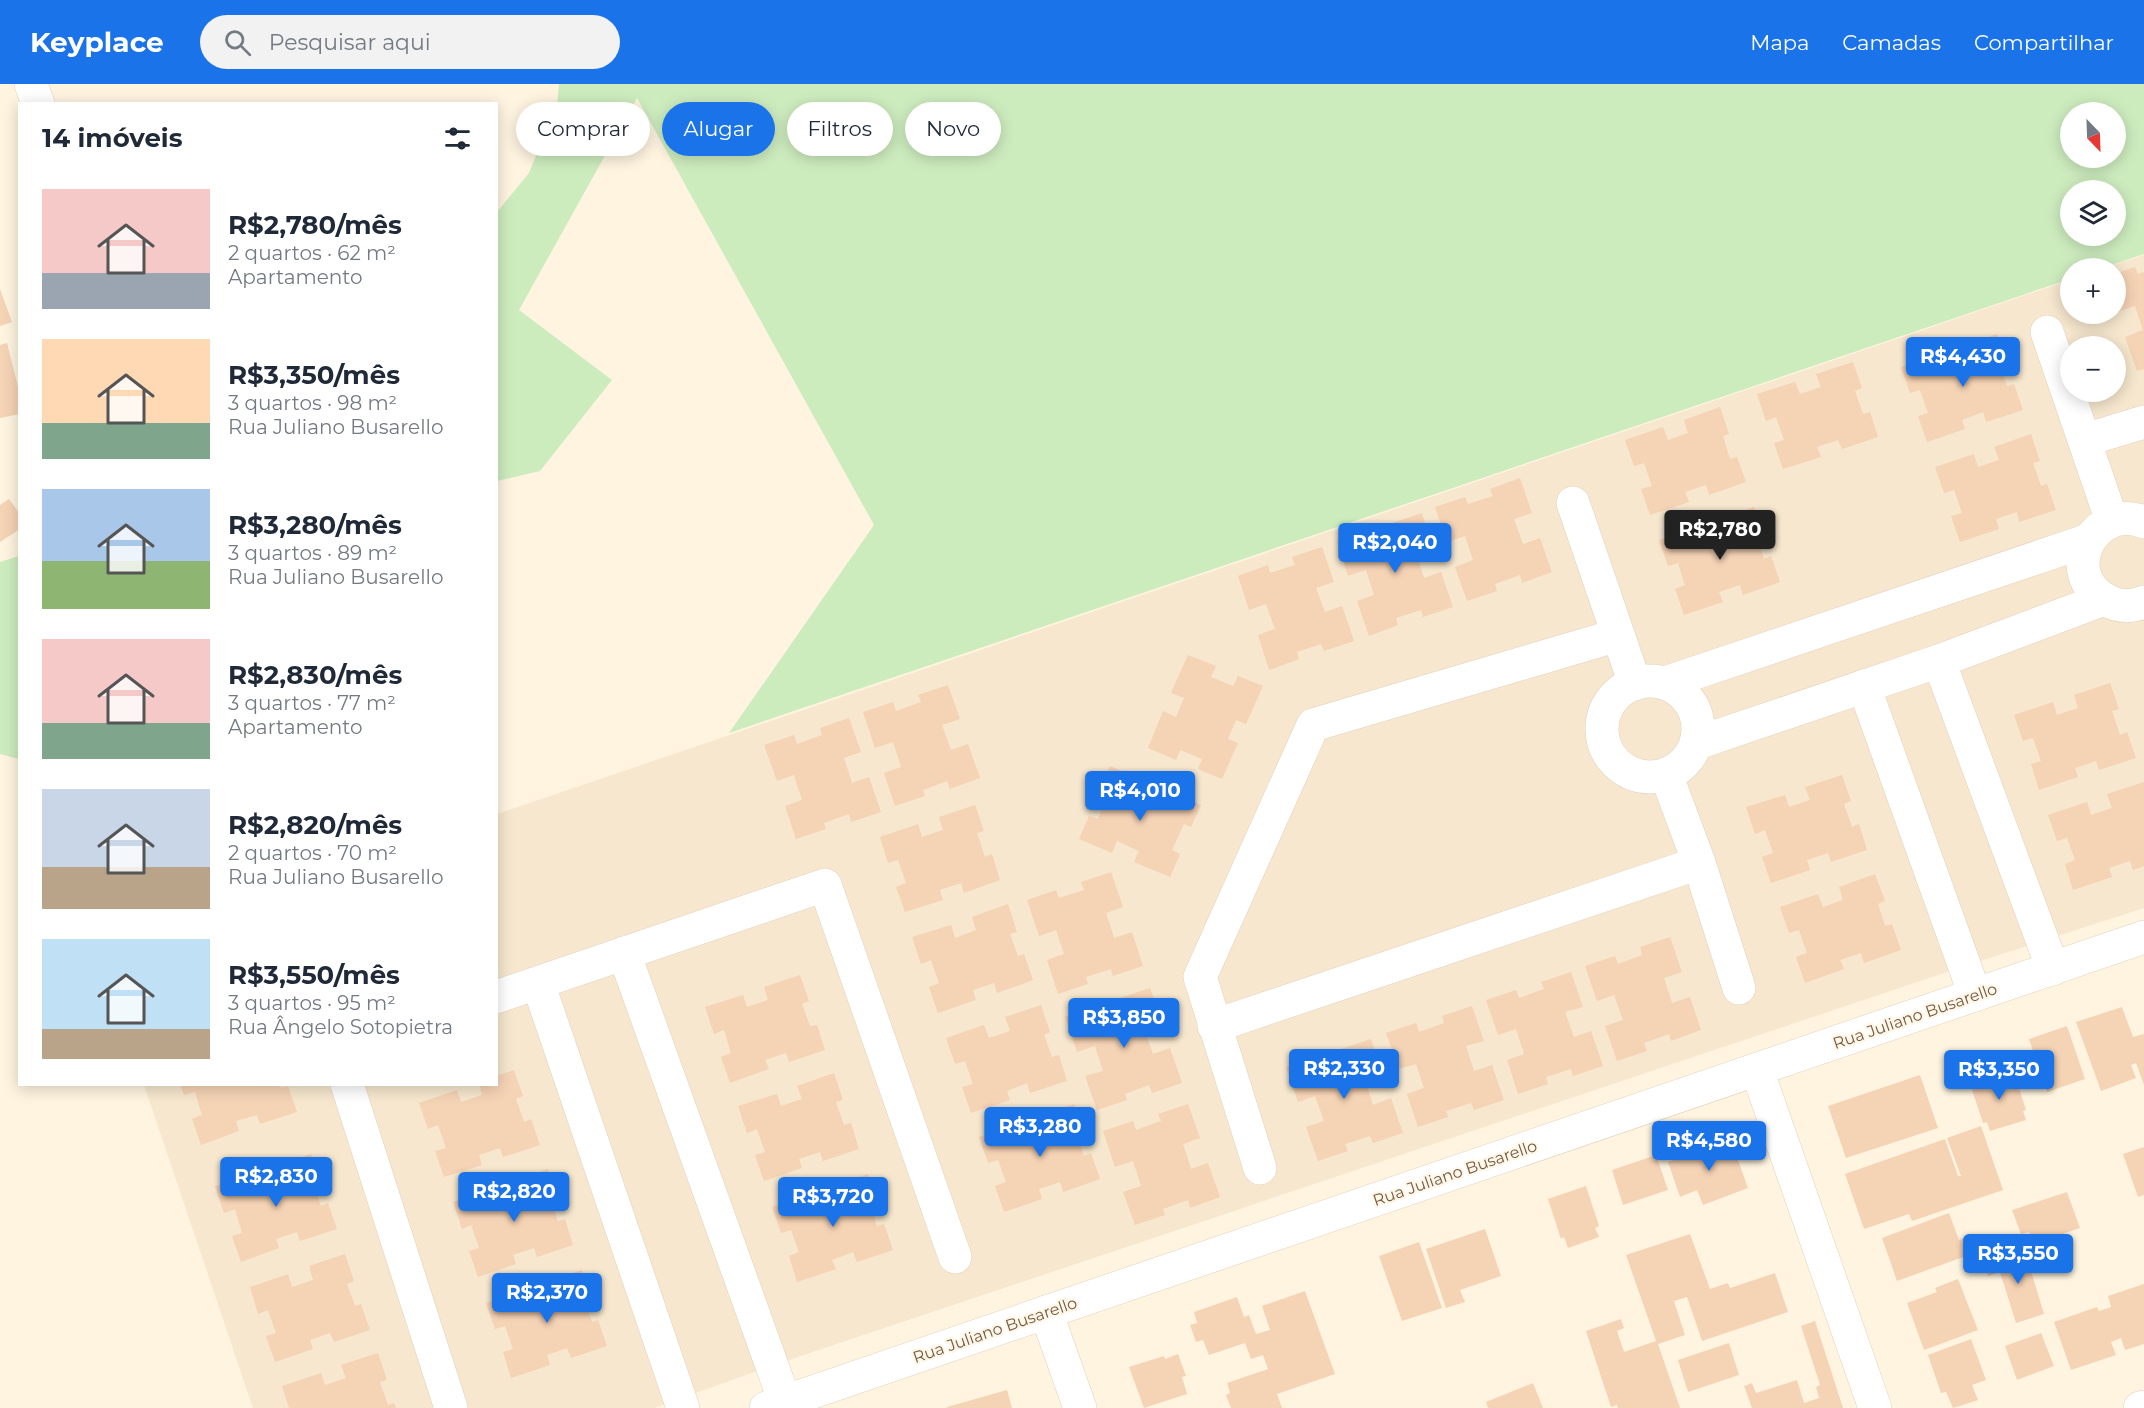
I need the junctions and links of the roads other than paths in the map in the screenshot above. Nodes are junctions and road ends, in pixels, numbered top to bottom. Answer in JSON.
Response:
{"nodes":[{"id":1,"x":31,"y":84,"type":"edge"},
{"id":2,"x":37,"y":102,"type":"edge"},
{"id":3,"x":2047,"y":332,"type":"dead end"},
{"id":4,"x":2144,"y":422,"type":"edge"},
{"id":5,"x":2085,"y":440,"type":"junction"},
{"id":6,"x":1573,"y":503,"type":"dead end"},
{"id":7,"x":2144,"y":522,"type":"edge"},
{"id":8,"x":2100,"y":530,"type":"junction"},
{"id":9,"x":2104,"y":599,"type":"junction"},
{"id":10,"x":2143,"y":605,"type":"edge"},
{"id":11,"x":1618,"y":635,"type":"junction"},
{"id":12,"x":1939,"y":661,"type":"junction"},
{"id":13,"x":1650,"y":683,"type":"junction"},
{"id":14,"x":1864,"y":686,"type":"junction"},
{"id":15,"x":1696,"y":743,"type":"junction"},
{"id":16,"x":1666,"y":774,"type":"junction"},
{"id":17,"x":1699,"y":863,"type":"junction"},
{"id":18,"x":2144,"y":937,"type":"edge"},
{"id":19,"x":624,"y":953,"type":"junction"},
{"id":20,"x":2053,"y":969,"type":"junction"},
{"id":21,"x":538,"y":983,"type":"junction"},
{"id":22,"x":1739,"y":988,"type":"dead end"},
{"id":23,"x":1976,"y":995,"type":"junction"},
{"id":24,"x":498,"y":996,"type":"edge"},
{"id":25,"x":1214,"y":1026,"type":"junction"},
{"id":26,"x":1757,"y":1070,"type":"junction"},
{"id":27,"x":349,"y":1086,"type":"edge"},
{"id":28,"x":1260,"y":1168,"type":"dead end"},
{"id":29,"x":956,"y":1257,"type":"dead end"},
{"id":30,"x":1046,"y":1312,"type":"junction"},
{"id":31,"x":775,"y":1405,"type":"edge"},
{"id":32,"x":2144,"y":1407,"type":"edge"},
{"id":33,"x":451,"y":1408,"type":"edge"},
{"id":34,"x":683,"y":1408,"type":"edge"},
{"id":35,"x":1080,"y":1408,"type":"edge"},
{"id":36,"x":1875,"y":1408,"type":"edge"},
{"id":37,"x":2140,"y":1408,"type":"edge"}],
"edges":[{"from":1,"to":2,"type":"street"},
{"from":3,"to":5,"type":"street"},
{"from":4,"to":5,"type":"street"},
{"from":5,"to":8,"type":"street"},
{"from":6,"to":11,"type":"street"},
{"from":7,"to":8,"type":"street"},
{"from":8,"to":9,"type":"street"},
{"from":8,"to":13,"type":"street"},
{"from":9,"to":10,"type":"street"},
{"from":9,"to":12,"type":"street"},
{"from":11,"to":13,"type":"street"},
{"from":11,"to":25,"type":"street"},
{"from":12,"to":14,"type":"street"},
{"from":12,"to":20,"type":"street"},
{"from":13,"to":15,"type":"street"},
{"from":13,"to":16,"type":"street"},
{"from":14,"to":15,"type":"street"},
{"from":14,"to":23,"type":"street"},
{"from":15,"to":16,"type":"street"},
{"from":16,"to":17,"type":"street"},
{"from":17,"to":22,"type":"street"},
{"from":17,"to":25,"type":"street"},
{"from":18,"to":20,"type":"street","name":"Rua Juliano Busarello"},
{"from":19,"to":21,"type":"street"},
{"from":19,"to":29,"type":"street"},
{"from":19,"to":31,"type":"street"},
{"from":20,"to":23,"type":"street","name":"Rua Juliano Busarello"},
{"from":21,"to":24,"type":"street"},
{"from":21,"to":34,"type":"street"},
{"from":23,"to":26,"type":"street","name":"Rua Juliano Busarello"},
{"from":25,"to":28,"type":"street"},
{"from":26,"to":30,"type":"street","name":"Rua Juliano Busarello"},
{"from":26,"to":36,"type":"street"},
{"from":27,"to":33,"type":"street"},
{"from":30,"to":31,"type":"street","name":"Rua Juliano Busarello"},
{"from":30,"to":35,"type":"street"},
{"from":32,"to":37,"type":"street"}]}
